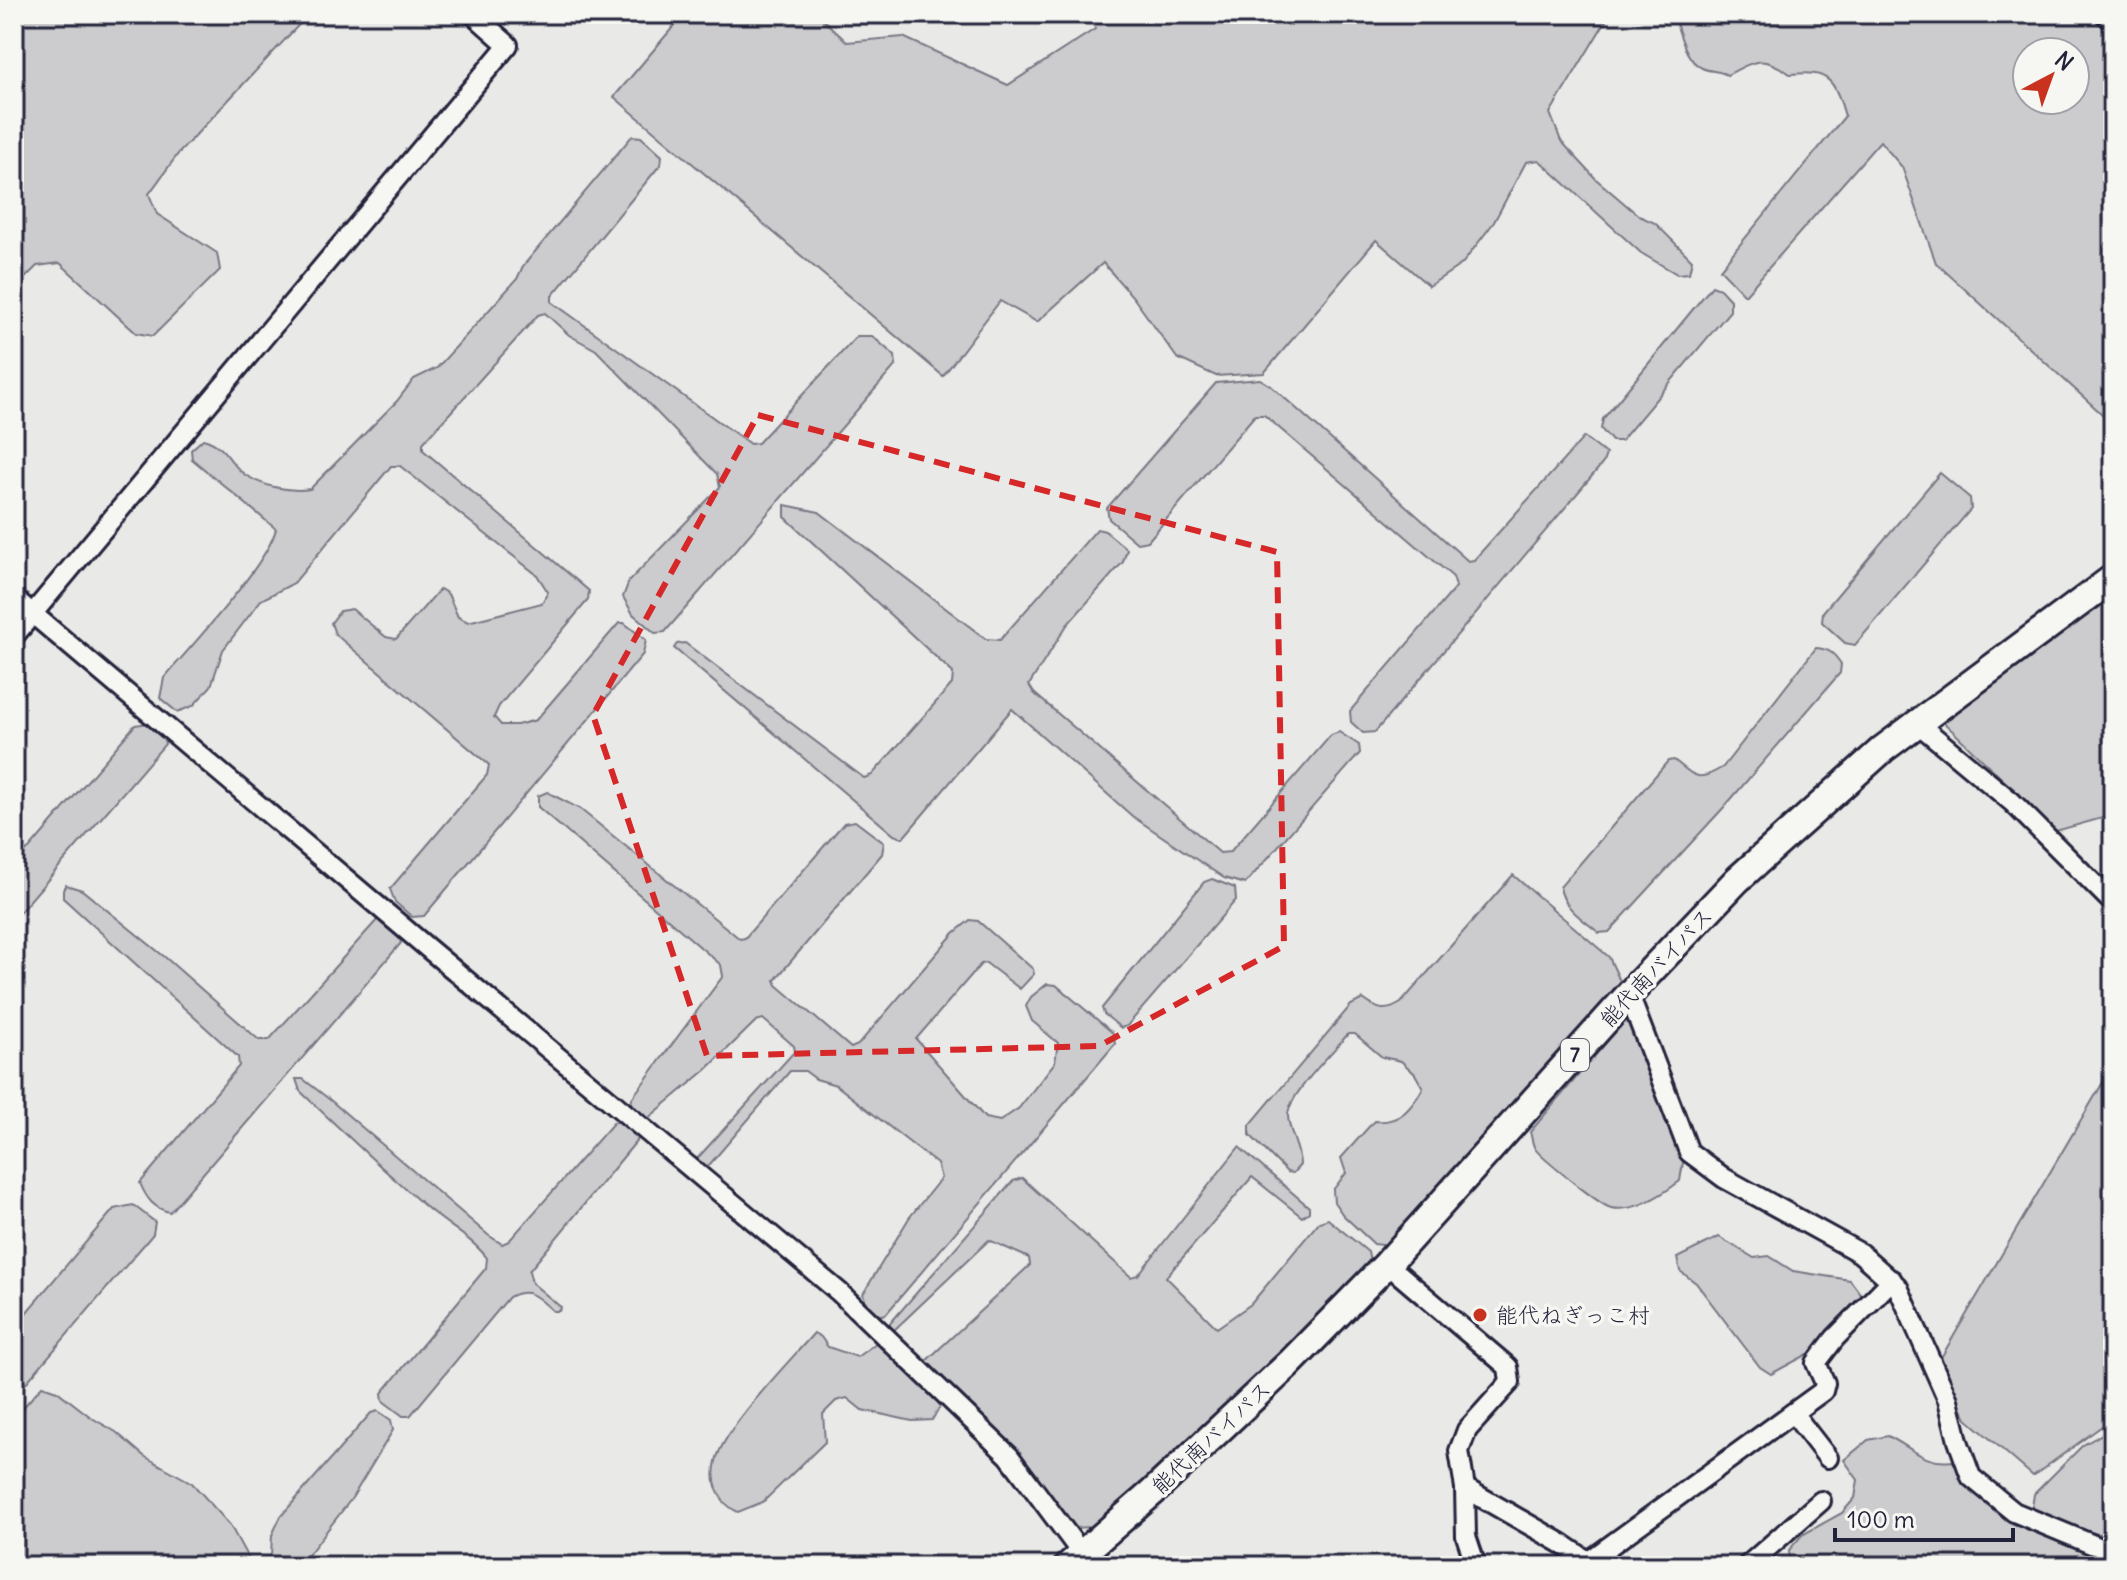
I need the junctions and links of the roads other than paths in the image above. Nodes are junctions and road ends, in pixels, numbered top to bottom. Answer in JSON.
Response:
{"nodes":[{"id":1,"x":473,"y":14,"type":"edge"},
{"id":2,"x":2105,"y":14,"type":"edge"},
{"id":3,"x":2113,"y":21,"type":"edge"},
{"id":4,"x":2113,"y":578,"type":"edge"},
{"id":5,"x":14,"y":598,"type":"edge"},
{"id":6,"x":33,"y":613,"type":"junction"},
{"id":7,"x":14,"y":636,"type":"edge"},
{"id":8,"x":1916,"y":722,"type":"junction"},
{"id":9,"x":2113,"y":903,"type":"edge"},
{"id":10,"x":1629,"y":995,"type":"junction"},
{"id":11,"x":1387,"y":1264,"type":"junction"},
{"id":12,"x":1892,"y":1280,"type":"junction"},
{"id":13,"x":1793,"y":1413,"type":"junction"},
{"id":14,"x":1828,"y":1458,"type":"dead end"},
{"id":15,"x":1465,"y":1488,"type":"junction"},
{"id":16,"x":1821,"y":1501,"type":"dead end"},
{"id":17,"x":2113,"y":1553,"type":"edge"},
{"id":18,"x":1080,"y":1562,"type":"edge"},
{"id":19,"x":1592,"y":1564,"type":"edge"},
{"id":20,"x":1476,"y":1566,"type":"edge"},
{"id":21,"x":1747,"y":1566,"type":"edge"}],
"edges":[{"from":1,"to":6,"type":"street"},
{"from":2,"to":3,"type":"street"},
{"from":4,"to":8,"type":"highway","name":"能代南バイパス","number":"7"},
{"from":5,"to":6,"type":"street"},
{"from":6,"to":7,"type":"street"},
{"from":6,"to":18,"type":"street"},
{"from":8,"to":9,"type":"street"},
{"from":8,"to":10,"type":"highway","name":"能代南バイパス","number":"7"},
{"from":10,"to":11,"type":"highway","name":"能代南バイパス","number":"7"},
{"from":10,"to":12,"type":"street"},
{"from":11,"to":15,"type":"street"},
{"from":11,"to":18,"type":"highway","name":"能代南バイパス","number":"7"},
{"from":12,"to":13,"type":"street"},
{"from":12,"to":17,"type":"street"},
{"from":13,"to":14,"type":"street"},
{"from":13,"to":19,"type":"street"},
{"from":15,"to":19,"type":"street"},
{"from":15,"to":20,"type":"street"},
{"from":16,"to":21,"type":"street"}]}
